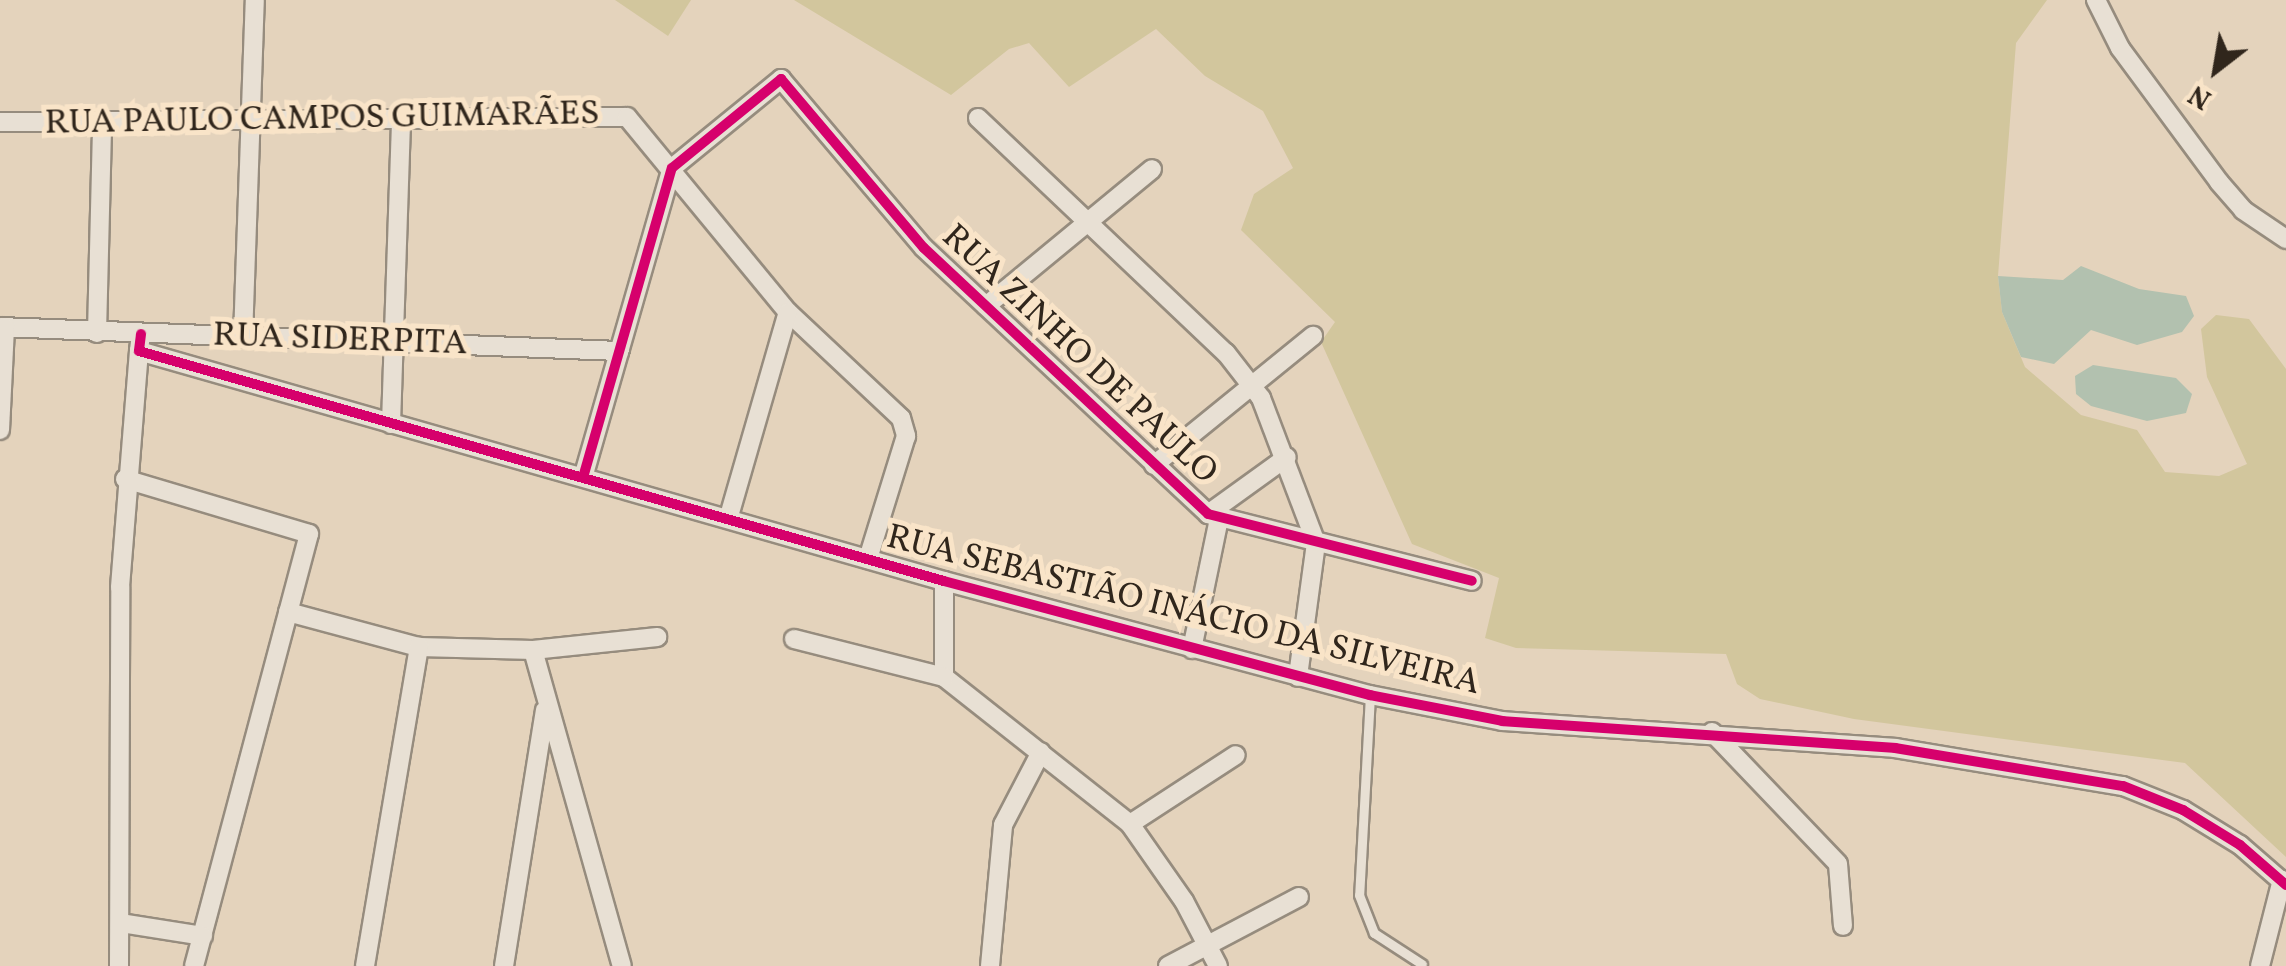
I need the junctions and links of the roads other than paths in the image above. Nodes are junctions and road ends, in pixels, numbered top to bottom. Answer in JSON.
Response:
{"nodes":[{"id":1,"x":254,"y":0,"type":"edge"},
{"id":2,"x":2096,"y":0,"type":"edge"},
{"id":3,"x":978,"y":118,"type":"dead end"},
{"id":4,"x":401,"y":120,"type":"junction"},
{"id":5,"x":0,"y":122,"type":"edge"},
{"id":6,"x":252,"y":122,"type":"junction"},
{"id":7,"x":102,"y":124,"type":"junction"},
{"id":8,"x":672,"y":168,"type":"junction"},
{"id":9,"x":1152,"y":169,"type":"dead end"},
{"id":10,"x":1090,"y":225,"type":"junction"},
{"id":11,"x":2286,"y":239,"type":"edge"},
{"id":12,"x":986,"y":306,"type":"junction"},
{"id":13,"x":788,"y":312,"type":"junction"},
{"id":14,"x":2,"y":327,"type":"edge"},
{"id":15,"x":96,"y":332,"type":"junction"},
{"id":16,"x":1313,"y":336,"type":"dead end"},
{"id":17,"x":243,"y":338,"type":"junction"},
{"id":18,"x":392,"y":340,"type":"junction"},
{"id":19,"x":140,"y":343,"type":"junction"},
{"id":20,"x":620,"y":351,"type":"junction"},
{"id":21,"x":1253,"y":384,"type":"junction"},
{"id":22,"x":391,"y":424,"type":"junction"},
{"id":23,"x":0,"y":430,"type":"edge"},
{"id":24,"x":1287,"y":457,"type":"junction"},
{"id":25,"x":1154,"y":465,"type":"junction"},
{"id":26,"x":584,"y":474,"type":"junction"},
{"id":27,"x":124,"y":479,"type":"junction"},
{"id":28,"x":729,"y":516,"type":"junction"},
{"id":29,"x":1213,"y":516,"type":"junction"},
{"id":30,"x":1316,"y":543,"type":"junction"},
{"id":31,"x":868,"y":559,"type":"junction"},
{"id":32,"x":944,"y":581,"type":"junction"},
{"id":33,"x":1472,"y":581,"type":"dead end"},
{"id":34,"x":288,"y":612,"type":"junction"},
{"id":35,"x":656,"y":637,"type":"dead end"},
{"id":36,"x":794,"y":640,"type":"dead end"},
{"id":37,"x":419,"y":647,"type":"junction"},
{"id":38,"x":1192,"y":649,"type":"junction"},
{"id":39,"x":533,"y":650,"type":"junction"},
{"id":40,"x":944,"y":676,"type":"junction"},
{"id":41,"x":1298,"y":677,"type":"junction"},
{"id":42,"x":1370,"y":695,"type":"junction"},
{"id":43,"x":546,"y":705,"type":"junction"},
{"id":44,"x":1712,"y":732,"type":"junction"},
{"id":45,"x":1041,"y":752,"type":"junction"},
{"id":46,"x":1236,"y":755,"type":"dead end"},
{"id":47,"x":1130,"y":824,"type":"junction"},
{"id":48,"x":2284,"y":883,"type":"edge"},
{"id":49,"x":1299,"y":897,"type":"dead end"},
{"id":50,"x":121,"y":923,"type":"junction"},
{"id":51,"x":1843,"y":926,"type":"dead end"},
{"id":52,"x":203,"y":936,"type":"junction"},
{"id":53,"x":1208,"y":943,"type":"junction"},
{"id":54,"x":1422,"y":964,"type":"edge"},
{"id":55,"x":119,"y":966,"type":"edge"},
{"id":56,"x":194,"y":966,"type":"edge"},
{"id":57,"x":365,"y":966,"type":"edge"},
{"id":58,"x":504,"y":966,"type":"edge"},
{"id":59,"x":622,"y":966,"type":"edge"},
{"id":60,"x":990,"y":966,"type":"edge"},
{"id":61,"x":1168,"y":966,"type":"edge"},
{"id":62,"x":1218,"y":966,"type":"edge"},
{"id":63,"x":2260,"y":966,"type":"edge"}],
"edges":[{"from":1,"to":6,"type":"street"},
{"from":2,"to":11,"type":"street"},
{"from":3,"to":10,"type":"street"},
{"from":4,"to":6,"type":"street","name":"RUA PAULO CAMPOS GUIMARÃES"},
{"from":4,"to":8,"type":"street","name":"RUA PAULO CAMPOS GUIMARÃES"},
{"from":4,"to":18,"type":"street"},
{"from":5,"to":7,"type":"street","name":"RUA PAULO CAMPOS GUIMARÃES"},
{"from":6,"to":7,"type":"street","name":"RUA PAULO CAMPOS GUIMARÃES"},
{"from":6,"to":17,"type":"street"},
{"from":7,"to":15,"type":"street"},
{"from":8,"to":12,"type":"street","name":"RUA ZINHO DE PAULO"},
{"from":8,"to":13,"type":"street","name":"RUA PAULO CAMPOS GUIMARÃES"},
{"from":8,"to":20,"type":"street"},
{"from":9,"to":10,"type":"street"},
{"from":10,"to":12,"type":"street"},
{"from":10,"to":21,"type":"street"},
{"from":12,"to":25,"type":"street","name":"RUA ZINHO DE PAULO"},
{"from":13,"to":28,"type":"street"},
{"from":13,"to":31,"type":"street","name":"RUA PAULO CAMPOS GUIMARÃES"},
{"from":14,"to":15,"type":"street","name":"RUA SIDERPITA"},
{"from":14,"to":23,"type":"street"},
{"from":15,"to":19,"type":"street","name":"RUA SIDERPITA"},
{"from":16,"to":21,"type":"street"},
{"from":17,"to":18,"type":"street","name":"RUA SIDERPITA"},
{"from":17,"to":19,"type":"street","name":"RUA SIDERPITA"},
{"from":18,"to":20,"type":"street","name":"RUA SIDERPITA"},
{"from":18,"to":22,"type":"street"},
{"from":19,"to":22,"type":"street","name":"RUA SEBASTIÃO INÁCIO DA SILVEIRA"},
{"from":19,"to":27,"type":"street"},
{"from":20,"to":26,"type":"street"},
{"from":21,"to":24,"type":"street"},
{"from":21,"to":25,"type":"street"},
{"from":22,"to":26,"type":"street","name":"RUA SEBASTIÃO INÁCIO DA SILVEIRA"},
{"from":24,"to":29,"type":"street"},
{"from":24,"to":30,"type":"street"},
{"from":25,"to":29,"type":"street","name":"RUA ZINHO DE PAULO"},
{"from":26,"to":28,"type":"street","name":"RUA SEBASTIÃO INÁCIO DA SILVEIRA"},
{"from":27,"to":34,"type":"street"},
{"from":27,"to":50,"type":"street"},
{"from":28,"to":31,"type":"street","name":"RUA SEBASTIÃO INÁCIO DA SILVEIRA"},
{"from":29,"to":30,"type":"street","name":"RUA ZINHO DE PAULO"},
{"from":29,"to":38,"type":"street"},
{"from":30,"to":33,"type":"street","name":"RUA ZINHO DE PAULO"},
{"from":30,"to":41,"type":"street"},
{"from":31,"to":32,"type":"street","name":"RUA SEBASTIÃO INÁCIO DA SILVEIRA"},
{"from":32,"to":38,"type":"street","name":"RUA SEBASTIÃO INÁCIO DA SILVEIRA"},
{"from":32,"to":40,"type":"street"},
{"from":34,"to":37,"type":"street"},
{"from":34,"to":52,"type":"street"},
{"from":35,"to":39,"type":"street"},
{"from":36,"to":40,"type":"street"},
{"from":37,"to":39,"type":"street"},
{"from":37,"to":57,"type":"street"},
{"from":38,"to":41,"type":"street","name":"RUA SEBASTIÃO INÁCIO DA SILVEIRA"},
{"from":39,"to":43,"type":"street"},
{"from":40,"to":45,"type":"street"},
{"from":41,"to":42,"type":"street","name":"RUA SEBASTIÃO INÁCIO DA SILVEIRA"},
{"from":42,"to":44,"type":"street","name":"RUA SEBASTIÃO INÁCIO DA SILVEIRA"},
{"from":42,"to":54,"type":"lane"},
{"from":43,"to":58,"type":"street"},
{"from":43,"to":59,"type":"street"},
{"from":44,"to":48,"type":"street","name":"RUA SEBASTIÃO INÁCIO DA SILVEIRA"},
{"from":44,"to":51,"type":"street"},
{"from":45,"to":47,"type":"street"},
{"from":45,"to":60,"type":"street"},
{"from":46,"to":47,"type":"street"},
{"from":47,"to":53,"type":"street"},
{"from":48,"to":63,"type":"street"},
{"from":49,"to":53,"type":"street"},
{"from":50,"to":52,"type":"street"},
{"from":50,"to":55,"type":"street"},
{"from":52,"to":56,"type":"street"},
{"from":53,"to":61,"type":"street"},
{"from":53,"to":62,"type":"street"}]}
